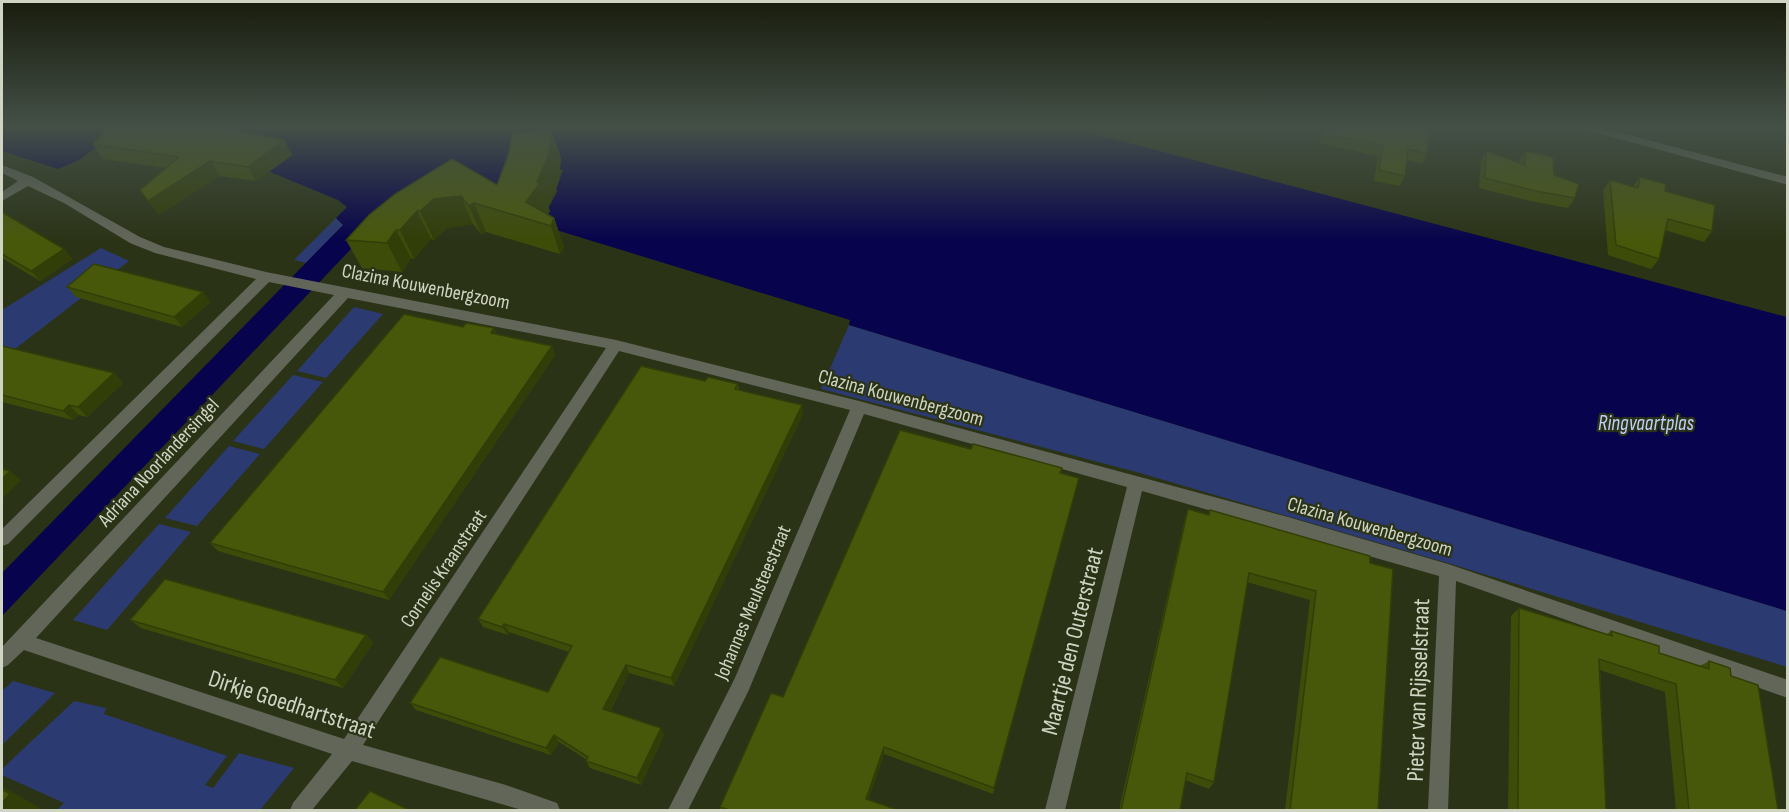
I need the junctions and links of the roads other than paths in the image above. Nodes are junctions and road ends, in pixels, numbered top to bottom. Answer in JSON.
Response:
{"nodes":[{"id":1,"x":1728,"y":165,"type":"edge"},
{"id":2,"x":2,"y":168,"type":"edge"},
{"id":3,"x":29,"y":180,"type":"junction"},
{"id":4,"x":1788,"y":181,"type":"edge"},
{"id":5,"x":2,"y":197,"type":"edge"},
{"id":6,"x":266,"y":277,"type":"junction"},
{"id":7,"x":345,"y":292,"type":"junction"},
{"id":8,"x":616,"y":345,"type":"junction"},
{"id":9,"x":859,"y":407,"type":"junction"},
{"id":10,"x":1136,"y":483,"type":"junction"},
{"id":11,"x":2,"y":539,"type":"edge"},
{"id":12,"x":1448,"y":571,"type":"junction"},
{"id":13,"x":21,"y":641,"type":"junction"},
{"id":14,"x":2,"y":659,"type":"edge"},
{"id":15,"x":1788,"y":689,"type":"edge"},
{"id":16,"x":348,"y":750,"type":"junction"},
{"id":17,"x":300,"y":810,"type":"edge"},
{"id":18,"x":550,"y":810,"type":"edge"},
{"id":19,"x":678,"y":810,"type":"edge"},
{"id":20,"x":1054,"y":810,"type":"edge"},
{"id":21,"x":1438,"y":810,"type":"edge"}],
"edges":[{"from":1,"to":4,"type":"street"},
{"from":2,"to":3,"type":"street","name":"Clazina Kouwenbergzoom"},
{"from":3,"to":5,"type":"street"},
{"from":3,"to":6,"type":"street","name":"Clazina Kouwenbergzoom"},
{"from":6,"to":7,"type":"street","name":"Clazina Kouwenbergzoom"},
{"from":6,"to":11,"type":"street"},
{"from":7,"to":8,"type":"street","name":"Clazina Kouwenbergzoom"},
{"from":7,"to":13,"type":"street","name":"Adriana Noorlandersingel"},
{"from":8,"to":9,"type":"street","name":"Clazina Kouwenbergzoom"},
{"from":8,"to":16,"type":"street","name":"Cornelis Kraanstraat"},
{"from":9,"to":10,"type":"street","name":"Clazina Kouwenbergzoom"},
{"from":9,"to":19,"type":"street","name":"Johannes Meulsteestraat"},
{"from":10,"to":12,"type":"street","name":"Clazina Kouwenbergzoom"},
{"from":10,"to":20,"type":"street","name":"Maartje den Outerstraat"},
{"from":12,"to":15,"type":"street","name":"Clazina Kouwenbergzoom"},
{"from":12,"to":21,"type":"street","name":"Pieter van Rijsselstraat"},
{"from":13,"to":14,"type":"street","name":"Adriana Noorlandersingel"},
{"from":13,"to":16,"type":"street","name":"Dirkje Goedhartstraat"},
{"from":16,"to":17,"type":"street","name":"Cornelis Kraanstraat"},
{"from":16,"to":18,"type":"street","name":"Dirkje Goedhartstraat"}]}
